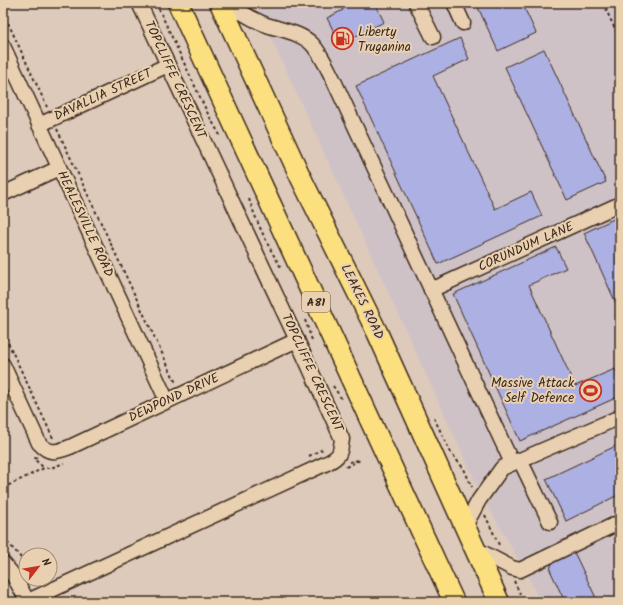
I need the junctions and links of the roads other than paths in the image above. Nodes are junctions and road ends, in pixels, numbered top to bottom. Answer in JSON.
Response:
{"nodes":[{"id":1,"x":139,"y":3,"type":"edge"},
{"id":2,"x":178,"y":3,"type":"edge"},
{"id":3,"x":220,"y":3,"type":"edge"},
{"id":4,"x":227,"y":3,"type":"edge"},
{"id":5,"x":416,"y":3,"type":"edge"},
{"id":6,"x":454,"y":3,"type":"edge"},
{"id":7,"x":463,"y":23,"type":"dead end"},
{"id":8,"x":433,"y":37,"type":"dead end"},
{"id":9,"x":3,"y":46,"type":"edge"},
{"id":10,"x":168,"y":65,"type":"junction"},
{"id":11,"x":39,"y":124,"type":"junction"},
{"id":12,"x":59,"y":168,"type":"junction"},
{"id":13,"x":3,"y":194,"type":"edge"},
{"id":14,"x":620,"y":204,"type":"edge"},
{"id":15,"x":431,"y":290,"type":"junction"},
{"id":16,"x":297,"y":340,"type":"junction"},
{"id":17,"x":3,"y":365,"type":"edge"},
{"id":18,"x":167,"y":401,"type":"junction"},
{"id":19,"x":620,"y":416,"type":"edge"},
{"id":20,"x":516,"y":462,"type":"junction"},
{"id":21,"x":550,"y":522,"type":"dead end"},
{"id":22,"x":620,"y":522,"type":"edge"},
{"id":23,"x":465,"y":526,"type":"junction"},
{"id":24,"x":474,"y":548,"type":"junction"},
{"id":25,"x":3,"y":563,"type":"edge"},
{"id":26,"x":28,"y":602,"type":"edge"},
{"id":27,"x":454,"y":602,"type":"edge"},
{"id":28,"x":499,"y":602,"type":"edge"}],
"edges":[{"from":1,"to":10,"type":"street","name":"TOPCLIFFE CRESCENT"},
{"from":2,"to":27,"type":"highway","number":"A81"},
{"from":3,"to":23,"type":"highway","name":"LEAKES ROAD"},
{"from":4,"to":15,"type":"street"},
{"from":5,"to":8,"type":"street"},
{"from":6,"to":7,"type":"street"},
{"from":9,"to":11,"type":"street","name":"HEALESVILLE ROAD"},
{"from":10,"to":11,"type":"street","name":"DAVALLIA STREET"},
{"from":10,"to":16,"type":"street","name":"TOPCLIFFE CRESCENT"},
{"from":11,"to":12,"type":"street","name":"HEALESVILLE ROAD"},
{"from":12,"to":13,"type":"street"},
{"from":12,"to":18,"type":"street","name":"HEALESVILLE ROAD"},
{"from":14,"to":15,"type":"street","name":"CORUNDUM LANE"},
{"from":15,"to":20,"type":"street"},
{"from":16,"to":18,"type":"street","name":"DEWPOND DRIVE"},
{"from":16,"to":26,"type":"street","name":"TOPCLIFFE CRESCENT"},
{"from":17,"to":18,"type":"street","name":"DEWPOND DRIVE"},
{"from":19,"to":20,"type":"street"},
{"from":20,"to":21,"type":"street"},
{"from":20,"to":23,"type":"street"},
{"from":22,"to":24,"type":"street"},
{"from":23,"to":24,"type":"highway","name":"LEAKES ROAD"},
{"from":24,"to":28,"type":"highway","name":"LEAKES ROAD"},
{"from":25,"to":26,"type":"street"}]}
